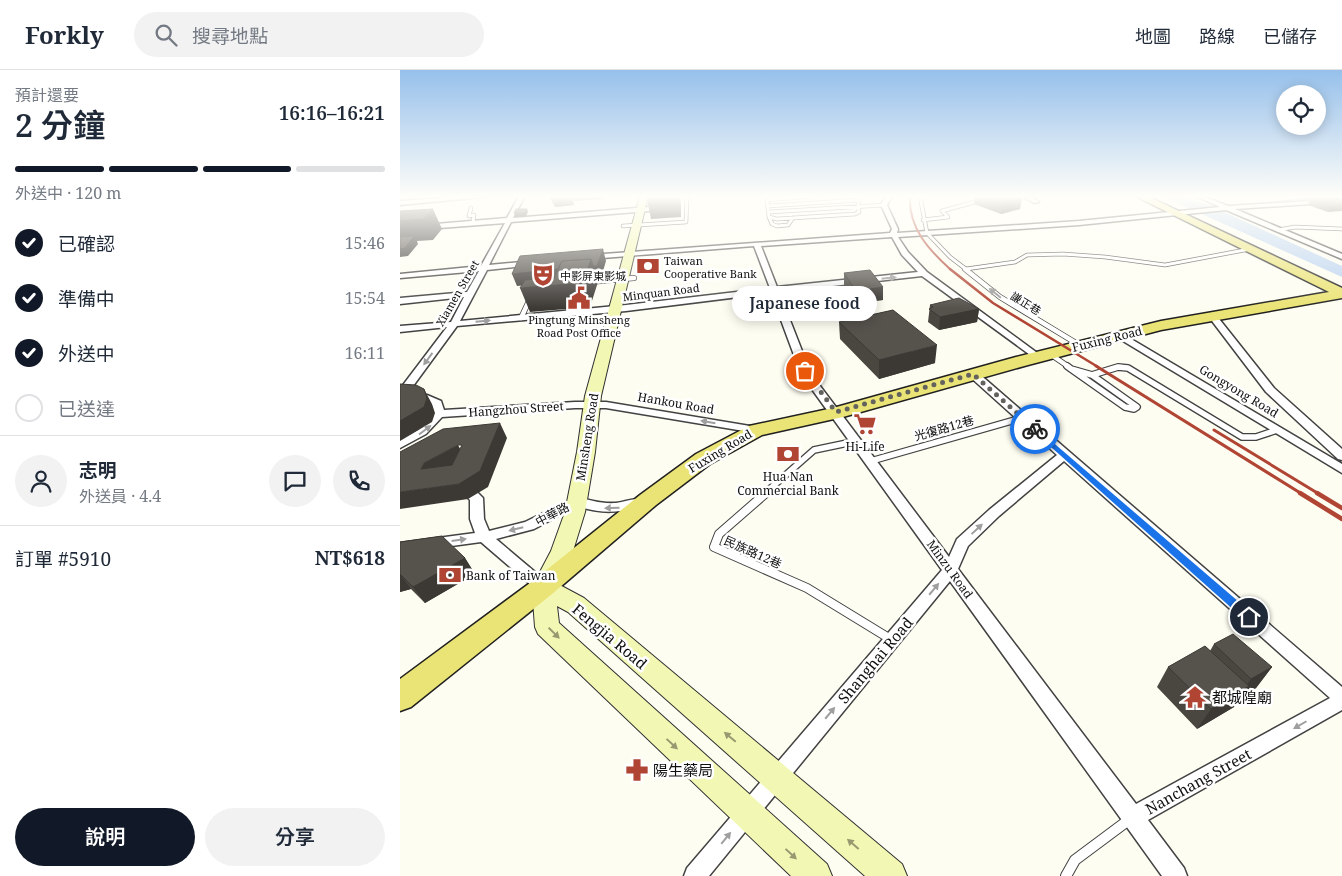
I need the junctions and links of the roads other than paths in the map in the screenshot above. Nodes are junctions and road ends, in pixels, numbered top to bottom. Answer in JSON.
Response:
{"nodes":[{"id":1,"x":927,"y":233,"type":"edge"},
{"id":2,"x":501,"y":234,"type":"edge"},
{"id":3,"x":635,"y":234,"type":"edge"},
{"id":4,"x":893,"y":234,"type":"junction"},
{"id":5,"x":906,"y":234,"type":"edge"},
{"id":6,"x":1220,"y":234,"type":"edge"},
{"id":7,"x":1287,"y":234,"type":"edge"},
{"id":8,"x":757,"y":244,"type":"junction"},
{"id":9,"x":1250,"y":249,"type":"junction"},
{"id":10,"x":631,"y":253,"type":"junction"},
{"id":11,"x":1342,"y":257,"type":"edge"},
{"id":12,"x":578,"y":258,"type":"edge"},
{"id":13,"x":541,"y":262,"type":"edge"},
{"id":14,"x":485,"y":268,"type":"junction"},
{"id":15,"x":966,"y":269,"type":"junction"},
{"id":16,"x":924,"y":274,"type":"junction"},
{"id":17,"x":400,"y":276,"type":"edge"},
{"id":18,"x":629,"y":278,"type":"junction"},
{"id":19,"x":583,"y":282,"type":"edge"},
{"id":20,"x":774,"y":290,"type":"junction"},
{"id":21,"x":470,"y":294,"type":"junction"},
{"id":22,"x":1342,"y":294,"type":"edge"},
{"id":23,"x":538,"y":300,"type":"edge"},
{"id":24,"x":400,"y":301,"type":"edge"},
{"id":25,"x":617,"y":309,"type":"junction"},
{"id":26,"x":1213,"y":317,"type":"junction"},
{"id":27,"x":521,"y":318,"type":"junction"},
{"id":28,"x":454,"y":324,"type":"junction"},
{"id":29,"x":400,"y":329,"type":"edge"},
{"id":30,"x":1121,"y":336,"type":"junction"},
{"id":31,"x":1081,"y":346,"type":"junction"},
{"id":32,"x":1044,"y":356,"type":"junction"},
{"id":33,"x":1071,"y":369,"type":"junction"},
{"id":34,"x":973,"y":374,"type":"junction"},
{"id":35,"x":1092,"y":375,"type":"junction"},
{"id":36,"x":401,"y":396,"type":"edge"},
{"id":37,"x":592,"y":404,"type":"junction"},
{"id":38,"x":836,"y":412,"type":"junction"},
{"id":39,"x":439,"y":414,"type":"junction"},
{"id":40,"x":1022,"y":418,"type":"junction"},
{"id":41,"x":756,"y":430,"type":"junction"},
{"id":42,"x":1277,"y":430,"type":"junction"},
{"id":43,"x":857,"y":441,"type":"junction"},
{"id":44,"x":400,"y":444,"type":"edge"},
{"id":45,"x":1064,"y":455,"type":"junction"},
{"id":46,"x":1342,"y":456,"type":"edge"},
{"id":47,"x":871,"y":461,"type":"junction"},
{"id":48,"x":1342,"y":469,"type":"edge"},
{"id":49,"x":471,"y":494,"type":"dead end"},
{"id":50,"x":648,"y":500,"type":"junction"},
{"id":51,"x":576,"y":501,"type":"junction"},
{"id":52,"x":484,"y":536,"type":"junction"},
{"id":53,"x":400,"y":548,"type":"edge"},
{"id":54,"x":951,"y":569,"type":"junction"},
{"id":55,"x":542,"y":587,"type":"junction"},
{"id":56,"x":892,"y":640,"type":"junction"},
{"id":57,"x":400,"y":697,"type":"edge"},
{"id":58,"x":1342,"y":700,"type":"edge"},
{"id":59,"x":777,"y":777,"type":"junction"},
{"id":60,"x":747,"y":813,"type":"junction"},
{"id":61,"x":1133,"y":817,"type":"junction"},
{"id":62,"x":695,"y":876,"type":"edge"},
{"id":63,"x":815,"y":876,"type":"edge"},
{"id":64,"x":890,"y":876,"type":"edge"},
{"id":65,"x":1066,"y":876,"type":"edge"},
{"id":66,"x":1176,"y":876,"type":"edge"}],
"edges":[{"from":1,"to":15,"type":"lane","name":"謙正巷"},
{"from":2,"to":14,"type":"street","name":"Xiamen Street"},
{"from":3,"to":10,"type":"street","name":"Minsheng Road"},
{"from":4,"to":5,"type":"street"},
{"from":4,"to":8,"type":"street"},
{"from":4,"to":16,"type":"street"},
{"from":6,"to":9,"type":"main road"},
{"from":7,"to":11,"type":"street"},
{"from":8,"to":10,"type":"street"},
{"from":8,"to":20,"type":"street","name":"Minzu Road"},
{"from":9,"to":15,"type":"lane"},
{"from":9,"to":22,"type":"main road"},
{"from":10,"to":12,"type":"street"},
{"from":10,"to":18,"type":"street","name":"Minsheng Road"},
{"from":13,"to":14,"type":"street"},
{"from":14,"to":17,"type":"street"},
{"from":14,"to":21,"type":"street","name":"Xiamen Street"},
{"from":31,"to":15,"type":"lane","name":"謙正巷","one_way":true},
{"from":20,"to":16,"type":"street","name":"Minquan Road","one_way":true},
{"from":16,"to":32,"type":"street"},
{"from":18,"to":19,"type":"lane"},
{"from":18,"to":25,"type":"street","name":"Minsheng Road"},
{"from":20,"to":25,"type":"street","name":"Minquan Road"},
{"from":20,"to":38,"type":"street","name":"Minzu Road"},
{"from":21,"to":24,"type":"street"},
{"from":21,"to":28,"type":"street","name":"Xiamen Street"},
{"from":22,"to":26,"type":"main road","name":"Fuxing Road"},
{"from":23,"to":27,"type":"lane"},
{"from":25,"to":27,"type":"street","name":"Minquan Road"},
{"from":25,"to":37,"type":"street","name":"Minsheng Road"},
{"from":26,"to":30,"type":"main road","name":"Fuxing Road"},
{"from":26,"to":46,"type":"street","name":"Gongyong Road"},
{"from":28,"to":27,"type":"street","name":"Minquan Road","one_way":true},
{"from":28,"to":29,"type":"street","name":"Minquan Road"},
{"from":28,"to":36,"type":"street","name":"Xiamen Street","one_way":true},
{"from":30,"to":31,"type":"main road","name":"Fuxing Road"},
{"from":30,"to":42,"type":"street","name":"Gongyong Road"},
{"from":31,"to":32,"type":"main road","name":"Fuxing Road"},
{"from":32,"to":33,"type":"lane"},
{"from":32,"to":34,"type":"main road","name":"Fuxing Road"},
{"from":33,"to":35,"type":"lane"},
{"from":33,"to":35,"type":"lane"},
{"from":34,"to":38,"type":"main road","name":"Fuxing Road"},
{"from":34,"to":40,"type":"street"},
{"from":35,"to":42,"type":"lane"},
{"from":36,"to":39,"type":"street"},
{"from":37,"to":39,"type":"street","name":"Hangzhou Street"},
{"from":41,"to":37,"type":"street","name":"Hankou Road","one_way":true},
{"from":37,"to":51,"type":"street","name":"Minsheng Road"},
{"from":38,"to":41,"type":"main road","name":"Fuxing Road"},
{"from":38,"to":43,"type":"street","name":"Minzu Road"},
{"from":44,"to":39,"type":"street","one_way":true},
{"from":40,"to":45,"type":"street"},
{"from":40,"to":47,"type":"lane","name":"光復路12巷"},
{"from":41,"to":50,"type":"main road","name":"Fuxing Road"},
{"from":42,"to":48,"type":"street","name":"Gongyong Road"},
{"from":43,"to":47,"type":"street","name":"Minzu Road"},
{"from":43,"to":56,"type":"lane","name":"民族路12巷"},
{"from":54,"to":45,"type":"street","name":"Shanghai Road","one_way":true},
{"from":45,"to":58,"type":"street"},
{"from":47,"to":54,"type":"street","name":"Minzu Road"},
{"from":49,"to":52,"type":"street"},
{"from":50,"to":51,"type":"street","name":"中華路","one_way":true},
{"from":50,"to":55,"type":"main road","name":"Fuxing Road"},
{"from":51,"to":52,"type":"street","name":"中華路","one_way":true},
{"from":51,"to":55,"type":"street","name":"Minsheng Road"},
{"from":53,"to":52,"type":"street","name":"中華路","one_way":true},
{"from":52,"to":55,"type":"street"},
{"from":56,"to":54,"type":"street","name":"Shanghai Road","one_way":true},
{"from":54,"to":61,"type":"street","name":"Minzu Road"},
{"from":55,"to":57,"type":"main road","name":"Fuxing Road"},
{"from":59,"to":55,"type":"street","name":"Fengjia Road","one_way":true},
{"from":55,"to":60,"type":"street","one_way":true},
{"from":59,"to":56,"type":"street","name":"Shanghai Road","one_way":true},
{"from":58,"to":61,"type":"street","name":"Nanchang Street","one_way":true},
{"from":59,"to":60,"type":"street","name":"Shanghai Road"},
{"from":64,"to":59,"type":"street","name":"Fengjia Road","one_way":true},
{"from":62,"to":60,"type":"street","name":"Shanghai Road","one_way":true},
{"from":60,"to":63,"type":"street","one_way":true},
{"from":61,"to":65,"type":"lane","name":"Nanchang Street"},
{"from":61,"to":66,"type":"street","name":"Minzu Road"}]}
